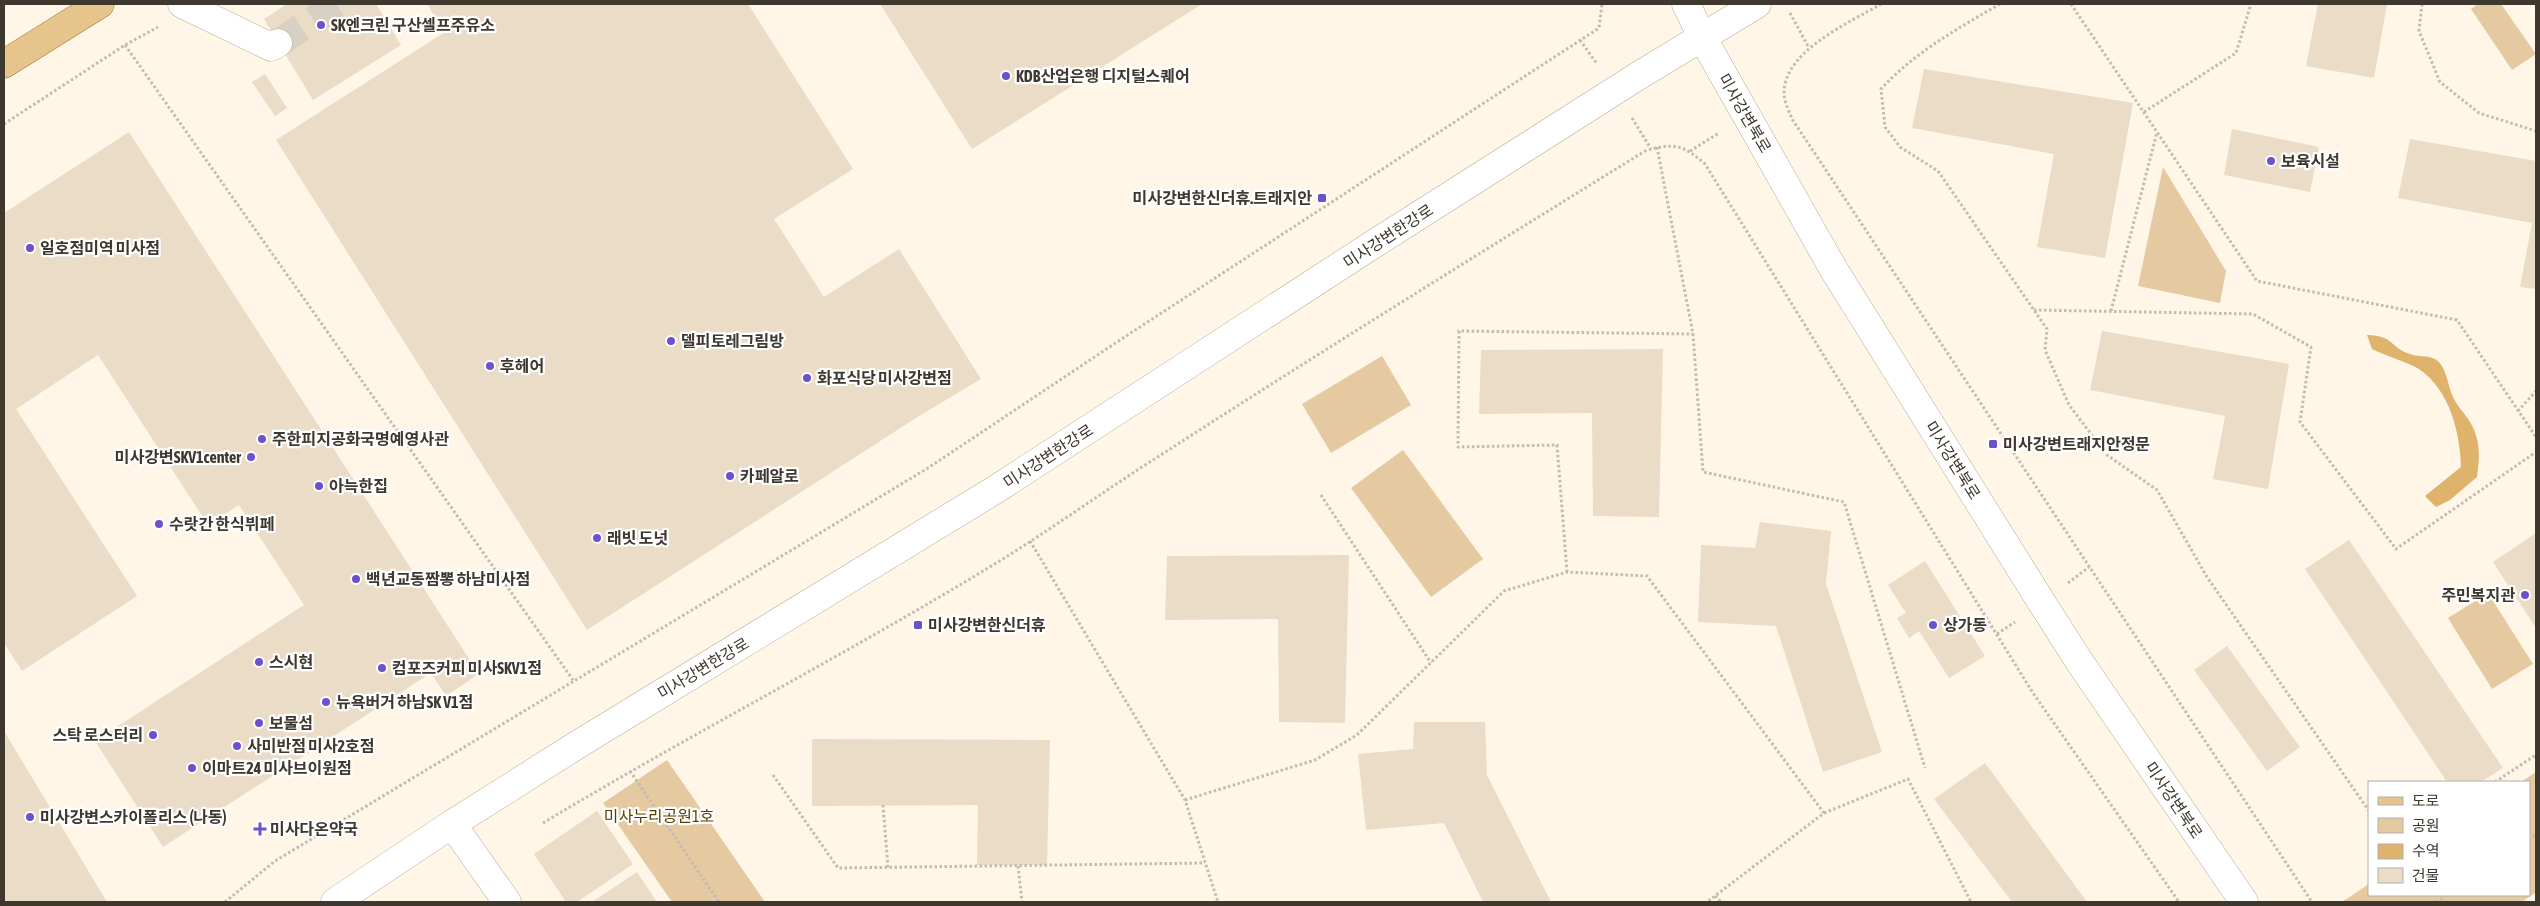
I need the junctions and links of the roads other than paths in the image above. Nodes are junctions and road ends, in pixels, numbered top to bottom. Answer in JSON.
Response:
{"nodes":[{"id":1,"x":100,"y":4,"type":"edge"},
{"id":2,"x":1686,"y":4,"type":"edge"},
{"id":3,"x":1757,"y":4,"type":"edge"},
{"id":4,"x":186,"y":6,"type":"edge"},
{"id":5,"x":1702,"y":38,"type":"junction"},
{"id":6,"x":278,"y":42,"type":"tunnel mouth"},
{"id":7,"x":4,"y":64,"type":"edge"},
{"id":8,"x":452,"y":824,"type":"junction"},
{"id":9,"x":335,"y":902,"type":"edge"},
{"id":10,"x":507,"y":902,"type":"edge"},
{"id":11,"x":2244,"y":902,"type":"edge"}],
"edges":[{"from":1,"to":7,"type":"main road"},
{"from":2,"to":5,"type":"street","name":"미사강변북로"},
{"from":3,"to":5,"type":"street","name":"미사강변한강로"},
{"from":4,"to":6,"type":"street"},
{"from":5,"to":8,"type":"street","name":"미사강변한강로"},
{"from":5,"to":11,"type":"street","name":"미사강변북로"},
{"from":8,"to":9,"type":"street","name":"미사강변한강로"},
{"from":8,"to":10,"type":"street"}]}
